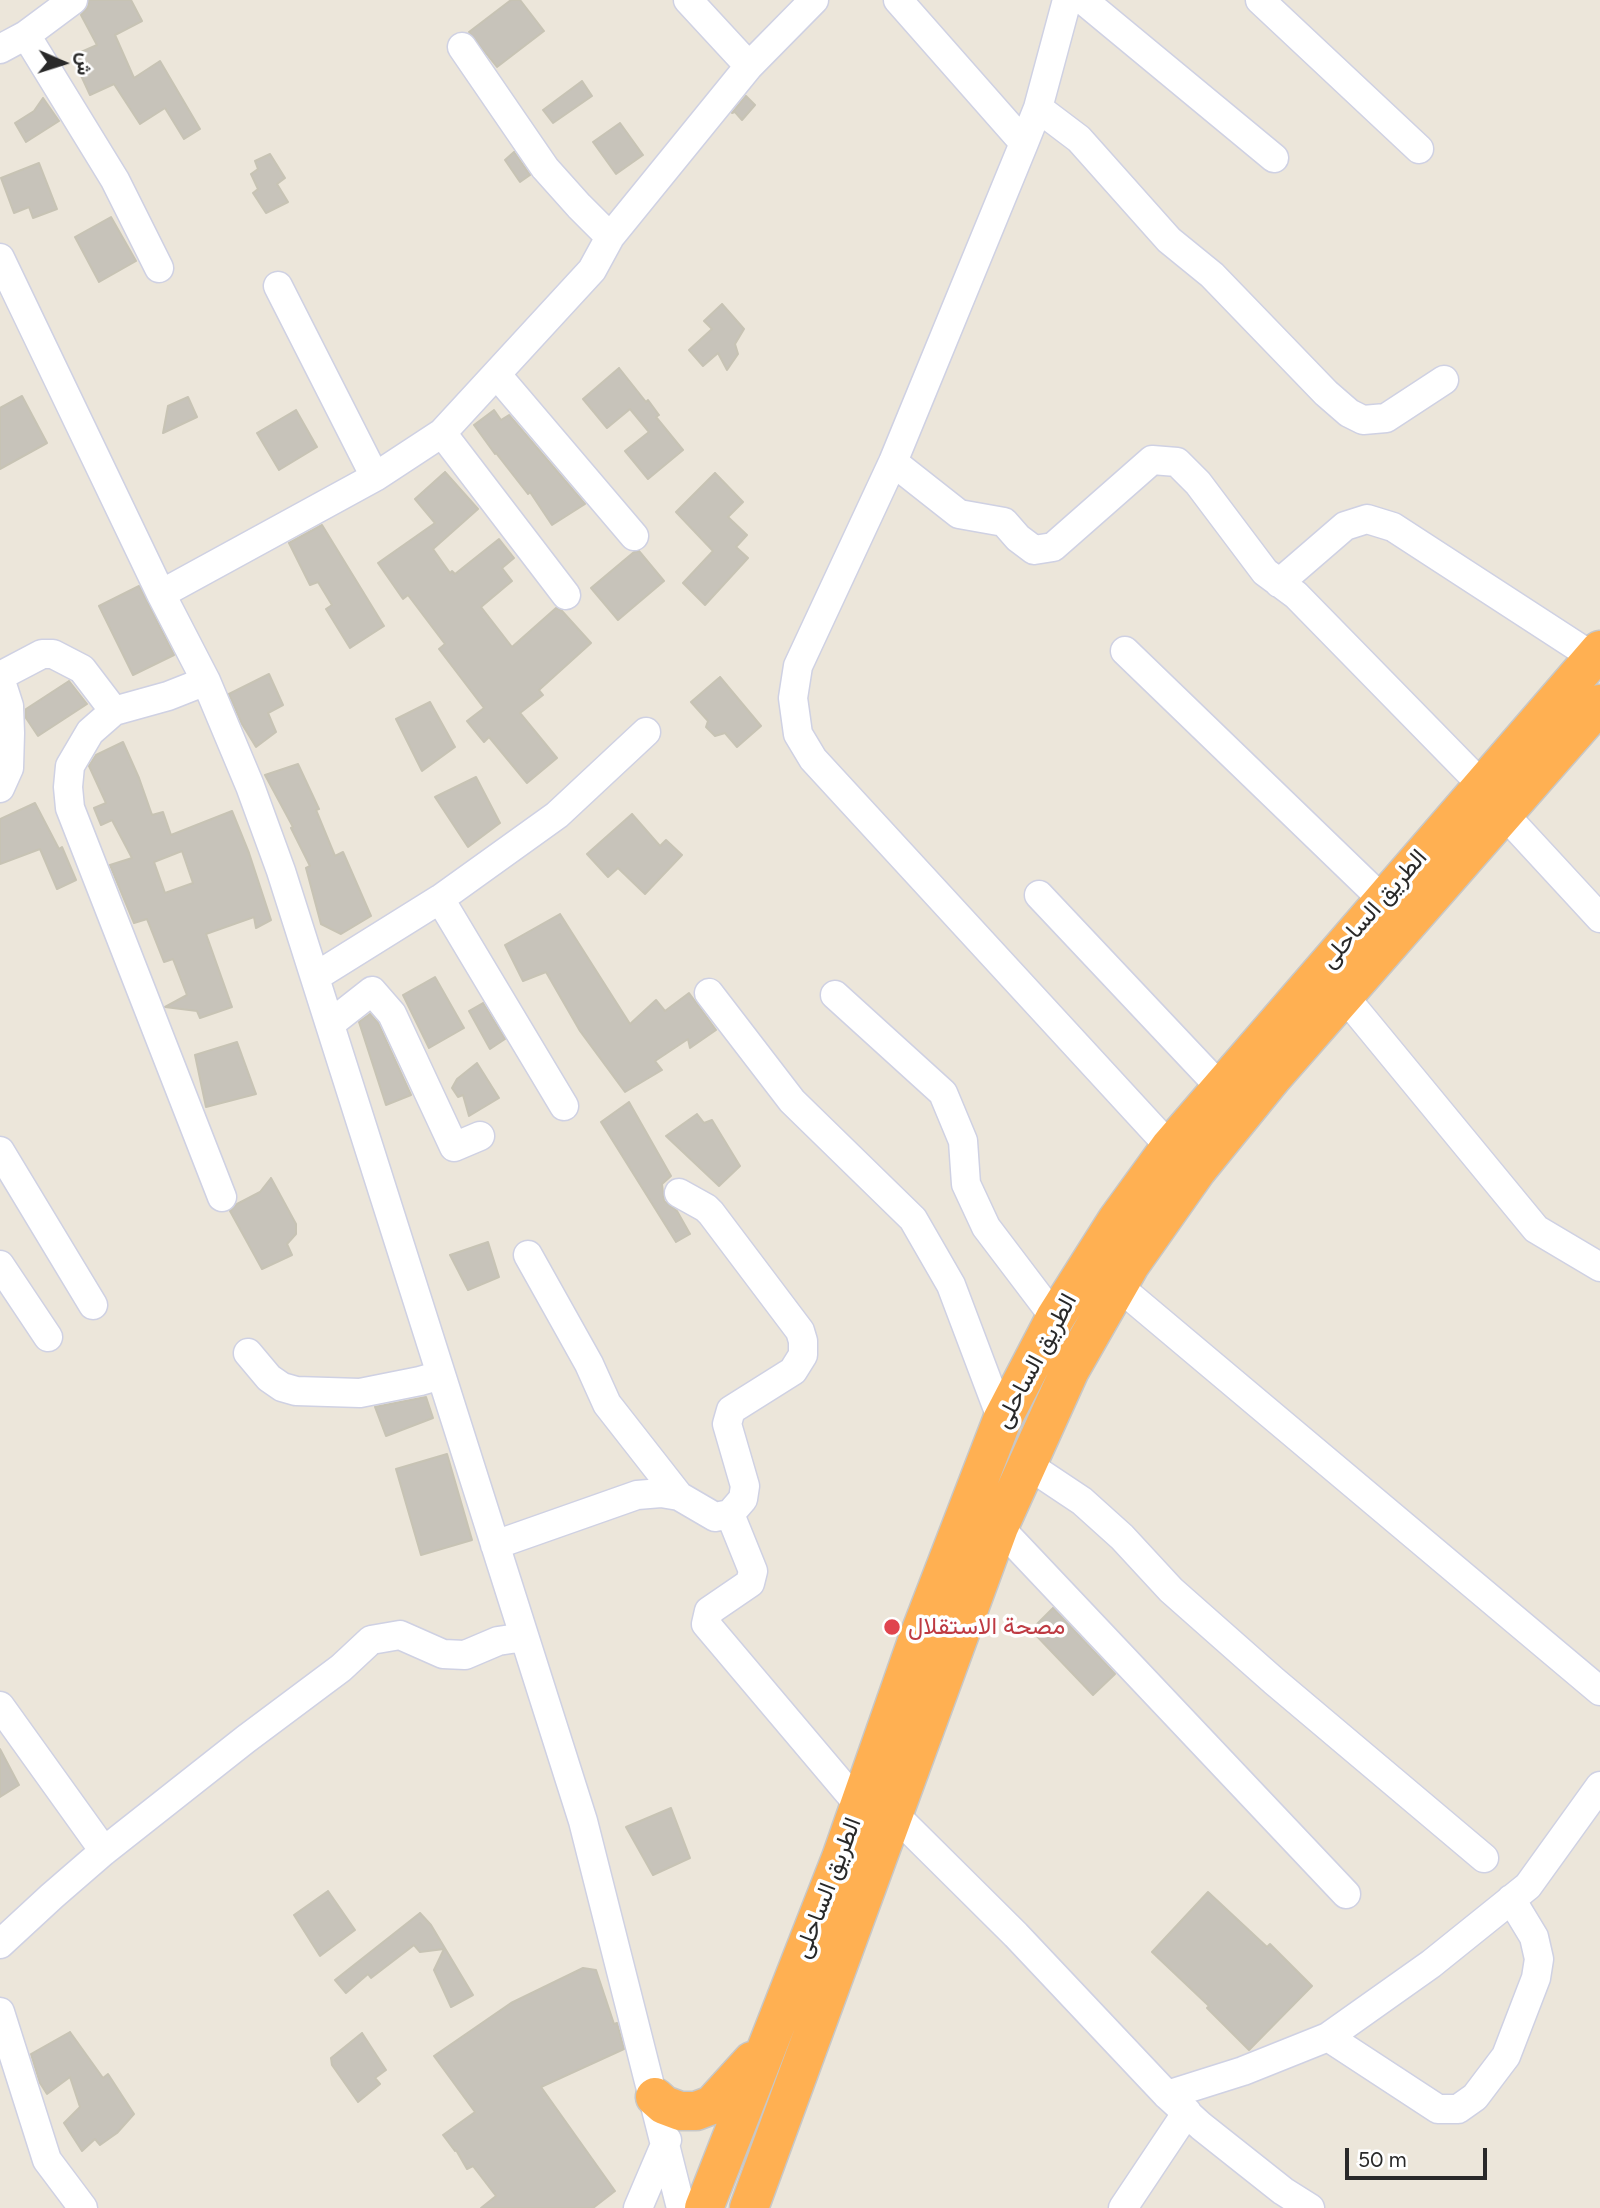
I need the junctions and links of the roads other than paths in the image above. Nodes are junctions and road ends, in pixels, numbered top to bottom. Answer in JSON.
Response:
{"nodes":[{"id":1,"x":73,"y":0,"type":"edge"},
{"id":2,"x":688,"y":0,"type":"edge"},
{"id":3,"x":814,"y":0,"type":"edge"},
{"id":4,"x":898,"y":0,"type":"edge"},
{"id":5,"x":1067,"y":0,"type":"edge"},
{"id":6,"x":1083,"y":0,"type":"edge"},
{"id":7,"x":1260,"y":0,"type":"edge"},
{"id":8,"x":26,"y":35,"type":"junction"},
{"id":9,"x":462,"y":47,"type":"dead end"},
{"id":10,"x":0,"y":49,"type":"edge"},
{"id":11,"x":749,"y":66,"type":"junction"},
{"id":12,"x":1038,"y":108,"type":"junction"},
{"id":13,"x":1024,"y":143,"type":"junction"},
{"id":14,"x":1419,"y":149,"type":"dead end"},
{"id":15,"x":1274,"y":158,"type":"dead end"},
{"id":16,"x":610,"y":237,"type":"junction"},
{"id":17,"x":1,"y":266,"type":"edge"},
{"id":18,"x":159,"y":268,"type":"dead end"},
{"id":19,"x":278,"y":286,"type":"dead end"},
{"id":20,"x":497,"y":375,"type":"junction"},
{"id":21,"x":1444,"y":380,"type":"dead end"},
{"id":22,"x":442,"y":433,"type":"junction"},
{"id":23,"x":893,"y":462,"type":"junction"},
{"id":24,"x":375,"y":477,"type":"junction"},
{"id":25,"x":634,"y":536,"type":"dead end"},
{"id":26,"x":1279,"y":583,"type":"junction"},
{"id":27,"x":161,"y":594,"type":"junction"},
{"id":28,"x":566,"y":595,"type":"dead end"},
{"id":29,"x":1125,"y":651,"type":"dead end"},
{"id":30,"x":1597,"y":654,"type":"edge"},
{"id":31,"x":0,"y":677,"type":"edge"},
{"id":32,"x":206,"y":681,"type":"junction"},
{"id":33,"x":1600,"y":704,"type":"edge"},
{"id":34,"x":114,"y":710,"type":"junction"},
{"id":35,"x":646,"y":732,"type":"dead end"},
{"id":36,"x":0,"y":788,"type":"edge"},
{"id":37,"x":1493,"y":799,"type":"junction"},
{"id":38,"x":1039,"y":895,"type":"dead end"},
{"id":39,"x":1382,"y":899,"type":"junction"},
{"id":40,"x":440,"y":900,"type":"junction"},
{"id":41,"x":1600,"y":918,"type":"edge"},
{"id":42,"x":315,"y":977,"type":"junction"},
{"id":43,"x":709,"y":993,"type":"dead end"},
{"id":44,"x":835,"y":995,"type":"dead end"},
{"id":45,"x":1344,"y":996,"type":"junction"},
{"id":46,"x":330,"y":1024,"type":"junction"},
{"id":47,"x":1220,"y":1087,"type":"junction"},
{"id":48,"x":564,"y":1106,"type":"dead end"},
{"id":49,"x":480,"y":1136,"type":"dead end"},
{"id":50,"x":1170,"y":1147,"type":"junction"},
{"id":51,"x":0,"y":1151,"type":"edge"},
{"id":52,"x":679,"y":1193,"type":"dead end"},
{"id":53,"x":222,"y":1197,"type":"dead end"},
{"id":54,"x":528,"y":1255,"type":"dead end"},
{"id":55,"x":0,"y":1265,"type":"edge"},
{"id":56,"x":1600,"y":1266,"type":"edge"},
{"id":57,"x":1118,"y":1286,"type":"junction"},
{"id":58,"x":93,"y":1306,"type":"dead end"},
{"id":59,"x":1055,"y":1318,"type":"junction"},
{"id":60,"x":48,"y":1337,"type":"dead end"},
{"id":61,"x":248,"y":1353,"type":"dead end"},
{"id":62,"x":441,"y":1375,"type":"junction"},
{"id":63,"x":1002,"y":1420,"type":"junction"},
{"id":64,"x":1026,"y":1463,"type":"junction"},
{"id":65,"x":679,"y":1496,"type":"junction"},
{"id":66,"x":730,"y":1514,"type":"junction"},
{"id":67,"x":999,"y":1527,"type":"junction"},
{"id":68,"x":495,"y":1545,"type":"junction"},
{"id":69,"x":524,"y":1637,"type":"junction"},
{"id":70,"x":1600,"y":1691,"type":"edge"},
{"id":71,"x":0,"y":1706,"type":"edge"},
{"id":72,"x":1600,"y":1786,"type":"edge"},
{"id":73,"x":876,"y":1809,"type":"junction"},
{"id":74,"x":104,"y":1852,"type":"junction"},
{"id":75,"x":1484,"y":1858,"type":"dead end"},
{"id":76,"x":1346,"y":1894,"type":"dead end"},
{"id":77,"x":1511,"y":1899,"type":"junction"},
{"id":78,"x":0,"y":1944,"type":"edge"},
{"id":79,"x":0,"y":2012,"type":"edge"},
{"id":80,"x":1328,"y":2037,"type":"junction"},
{"id":81,"x":767,"y":2044,"type":"junction"},
{"id":82,"x":654,"y":2097,"type":"junction"},
{"id":83,"x":1177,"y":2104,"type":"junction"},
{"id":84,"x":696,"y":2111,"type":"junction"},
{"id":85,"x":666,"y":2143,"type":"junction"},
{"id":86,"x":83,"y":2208,"type":"edge"},
{"id":87,"x":638,"y":2208,"type":"edge"},
{"id":88,"x":681,"y":2208,"type":"edge"},
{"id":89,"x":704,"y":2208,"type":"edge"},
{"id":90,"x":749,"y":2208,"type":"edge"},
{"id":91,"x":1123,"y":2208,"type":"edge"},
{"id":92,"x":1310,"y":2208,"type":"edge"}],
"edges":[{"from":1,"to":8,"type":"street"},
{"from":2,"to":11,"type":"street"},
{"from":3,"to":11,"type":"street"},
{"from":4,"to":13,"type":"street"},
{"from":5,"to":12,"type":"street"},
{"from":6,"to":15,"type":"street"},
{"from":7,"to":14,"type":"street"},
{"from":8,"to":10,"type":"street"},
{"from":8,"to":18,"type":"street"},
{"from":9,"to":16,"type":"street"},
{"from":11,"to":16,"type":"street"},
{"from":12,"to":13,"type":"street"},
{"from":12,"to":21,"type":"street"},
{"from":13,"to":23,"type":"street"},
{"from":16,"to":20,"type":"street"},
{"from":17,"to":27,"type":"street"},
{"from":19,"to":24,"type":"street"},
{"from":20,"to":22,"type":"street"},
{"from":20,"to":25,"type":"street"},
{"from":22,"to":24,"type":"street"},
{"from":22,"to":28,"type":"street"},
{"from":23,"to":26,"type":"street"},
{"from":23,"to":50,"type":"street"},
{"from":24,"to":27,"type":"street"},
{"from":26,"to":30,"type":"street"},
{"from":26,"to":37,"type":"street"},
{"from":27,"to":32,"type":"street"},
{"from":29,"to":39,"type":"street"},
{"from":30,"to":37,"type":"highway","name":"الطريق الساحلى"},
{"from":31,"to":34,"type":"street"},
{"from":31,"to":36,"type":"street"},
{"from":32,"to":34,"type":"street"},
{"from":32,"to":42,"type":"street"},
{"from":33,"to":37,"type":"highway","name":"الطريق الساحلى"},
{"from":34,"to":53,"type":"street"},
{"from":35,"to":40,"type":"street"},
{"from":37,"to":39,"type":"highway","name":"الطريق الساحلى"},
{"from":37,"to":41,"type":"street"},
{"from":37,"to":45,"type":"highway","name":"الطريق الساحلى"},
{"from":38,"to":47,"type":"street"},
{"from":39,"to":47,"type":"highway","name":"الطريق الساحلى"},
{"from":40,"to":42,"type":"street"},
{"from":40,"to":48,"type":"street"},
{"from":42,"to":46,"type":"street"},
{"from":43,"to":63,"type":"street"},
{"from":44,"to":59,"type":"street"},
{"from":45,"to":56,"type":"street"},
{"from":45,"to":57,"type":"highway","name":"الطريق الساحلى"},
{"from":46,"to":49,"type":"street"},
{"from":46,"to":62,"type":"street"},
{"from":47,"to":50,"type":"highway","name":"الطريق الساحلى"},
{"from":50,"to":59,"type":"highway","name":"الطريق الساحلى"},
{"from":51,"to":58,"type":"street"},
{"from":52,"to":66,"type":"street"},
{"from":54,"to":65,"type":"street"},
{"from":55,"to":60,"type":"street"},
{"from":57,"to":64,"type":"highway","name":"الطريق الساحلى"},
{"from":57,"to":70,"type":"street"},
{"from":59,"to":63,"type":"highway","name":"الطريق الساحلى"},
{"from":61,"to":62,"type":"street"},
{"from":62,"to":68,"type":"street"},
{"from":63,"to":73,"type":"highway","name":"الطريق الساحلى"},
{"from":64,"to":67,"type":"highway","name":"الطريق الساحلى"},
{"from":64,"to":75,"type":"street"},
{"from":65,"to":66,"type":"street"},
{"from":65,"to":68,"type":"street"},
{"from":66,"to":73,"type":"street"},
{"from":67,"to":73,"type":"highway","name":"الطريق الساحلى"},
{"from":67,"to":76,"type":"street"},
{"from":68,"to":69,"type":"street"},
{"from":69,"to":74,"type":"street"},
{"from":69,"to":82,"type":"street"},
{"from":71,"to":74,"type":"street"},
{"from":72,"to":77,"type":"street"},
{"from":73,"to":81,"type":"highway","name":"الطريق الساحلى"},
{"from":73,"to":83,"type":"street"},
{"from":73,"to":90,"type":"highway","name":"الطريق الساحلى"},
{"from":74,"to":78,"type":"street"},
{"from":77,"to":80,"type":"street"},
{"from":77,"to":80,"type":"street"},
{"from":79,"to":86,"type":"street"},
{"from":80,"to":83,"type":"street"},
{"from":81,"to":84,"type":"highway"},
{"from":81,"to":89,"type":"highway","name":"الطريق الساحلى"},
{"from":82,"to":84,"type":"highway"},
{"from":82,"to":85,"type":"street"},
{"from":83,"to":91,"type":"street"},
{"from":83,"to":92,"type":"street"},
{"from":84,"to":85,"type":"street"},
{"from":85,"to":87,"type":"street"},
{"from":85,"to":88,"type":"street"}]}
